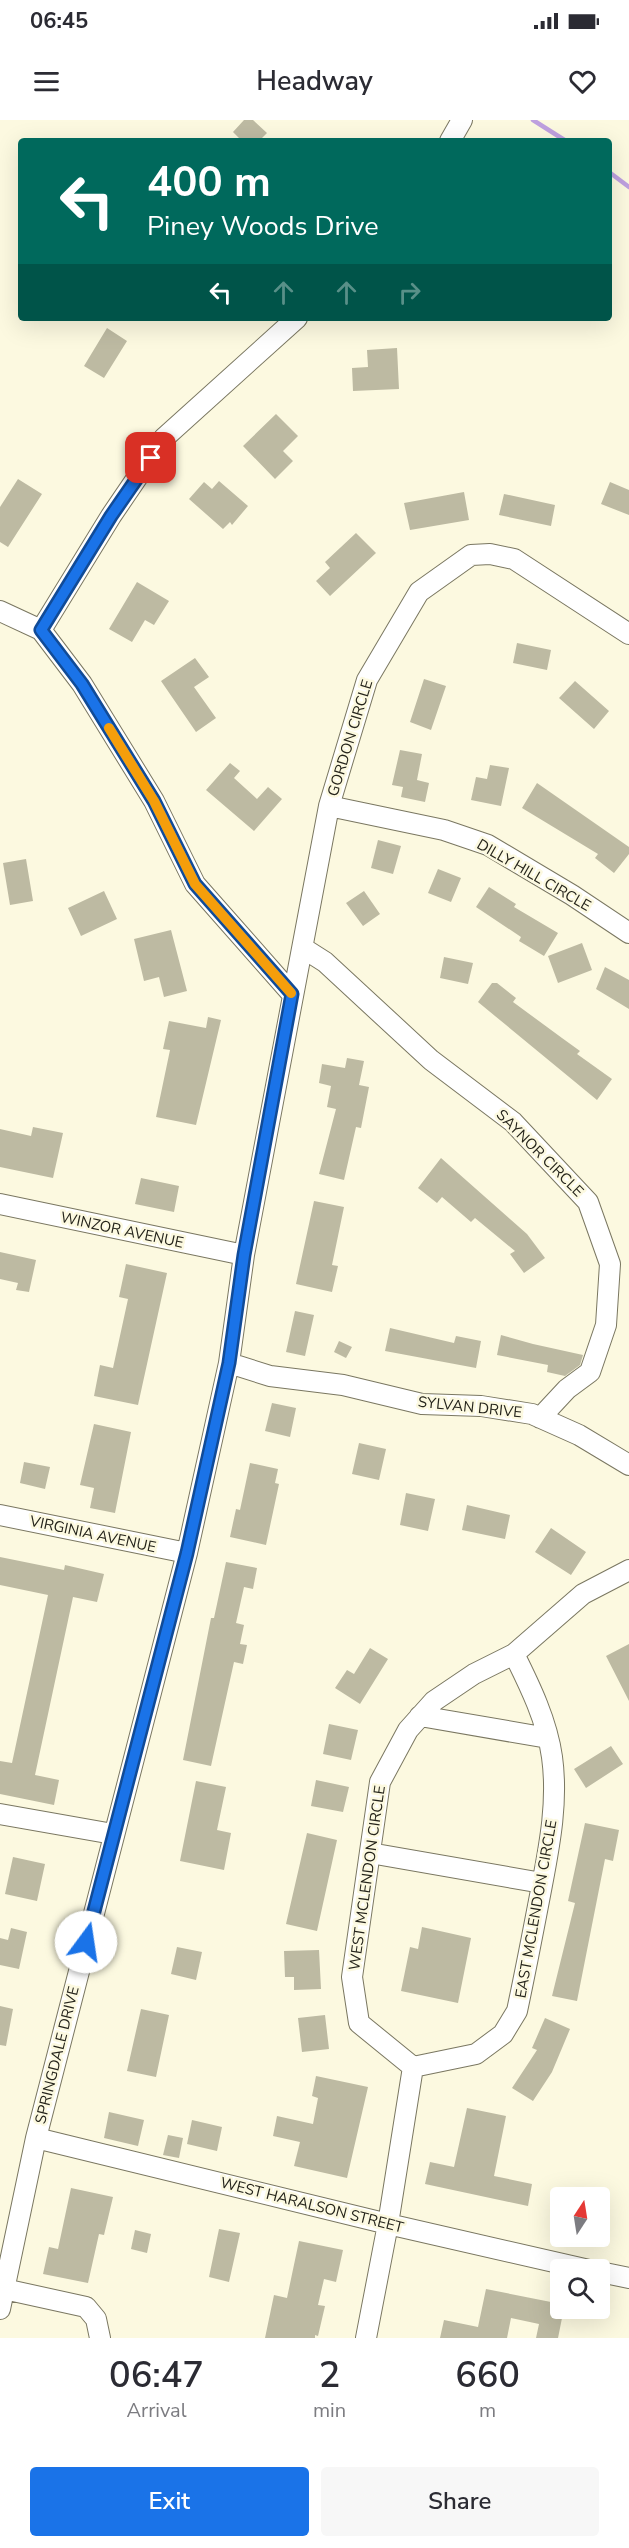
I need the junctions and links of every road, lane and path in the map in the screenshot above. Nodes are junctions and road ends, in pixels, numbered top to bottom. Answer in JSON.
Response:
{"nodes":[{"id":1,"x":462,"y":120,"type":"edge"},
{"id":2,"x":452,"y":138,"type":"edge"},
{"id":3,"x":294,"y":321,"type":"edge"},
{"id":4,"x":0,"y":611,"type":"edge"},
{"id":5,"x":41,"y":630,"type":"junction"},
{"id":6,"x":629,"y":634,"type":"edge"},
{"id":7,"x":329,"y":806,"type":"junction"},
{"id":8,"x":629,"y":933,"type":"edge"},
{"id":9,"x":303,"y":948,"type":"junction"},
{"id":10,"x":292,"y":994,"type":"junction"},
{"id":11,"x":0,"y":1204,"type":"edge"},
{"id":12,"x":244,"y":1255,"type":"junction"},
{"id":13,"x":229,"y":1363,"type":"junction"},
{"id":14,"x":540,"y":1418,"type":"junction"},
{"id":15,"x":629,"y":1465,"type":"edge"},
{"id":16,"x":0,"y":1515,"type":"edge"},
{"id":17,"x":187,"y":1553,"type":"junction"},
{"id":18,"x":629,"y":1570,"type":"edge"},
{"id":19,"x":514,"y":1654,"type":"junction"},
{"id":20,"x":420,"y":1716,"type":"junction"},
{"id":21,"x":548,"y":1738,"type":"junction"},
{"id":22,"x":0,"y":1814,"type":"edge"},
{"id":23,"x":113,"y":1834,"type":"junction"},
{"id":24,"x":370,"y":1853,"type":"junction"},
{"id":25,"x":542,"y":1883,"type":"junction"},
{"id":26,"x":412,"y":2067,"type":"junction"},
{"id":27,"x":36,"y":2138,"type":"junction"},
{"id":28,"x":388,"y":2224,"type":"junction"},
{"id":29,"x":550,"y":2261,"type":"edge"},
{"id":30,"x":610,"y":2274,"type":"edge"},
{"id":31,"x":629,"y":2278,"type":"edge"},
{"id":32,"x":4,"y":2289,"type":"junction"},
{"id":33,"x":0,"y":2309,"type":"edge"},
{"id":34,"x":100,"y":2338,"type":"edge"},
{"id":35,"x":366,"y":2338,"type":"edge"}],
"edges":[{"from":1,"to":2,"type":"street"},
{"from":3,"to":5,"type":"street"},
{"from":4,"to":5,"type":"street"},
{"from":5,"to":10,"type":"street"},
{"from":6,"to":7,"type":"street","name":"GORDON CIRCLE"},
{"from":7,"to":8,"type":"street","name":"DILLY HILL CIRCLE"},
{"from":7,"to":9,"type":"street","name":"GORDON CIRCLE"},
{"from":9,"to":10,"type":"street","name":"GORDON CIRCLE"},
{"from":9,"to":14,"type":"street","name":"SAYNOR CIRCLE"},
{"from":10,"to":12,"type":"street","name":"SPRINGDALE DRIVE"},
{"from":11,"to":12,"type":"street","name":"WINZOR AVENUE"},
{"from":12,"to":13,"type":"street","name":"SPRINGDALE DRIVE"},
{"from":13,"to":14,"type":"street","name":"SYLVAN DRIVE"},
{"from":13,"to":17,"type":"street","name":"SPRINGDALE DRIVE"},
{"from":14,"to":15,"type":"street","name":"SYLVAN DRIVE"},
{"from":16,"to":17,"type":"street","name":"VIRGINIA AVENUE"},
{"from":17,"to":23,"type":"street","name":"SPRINGDALE DRIVE"},
{"from":18,"to":19,"type":"street","name":"WEST MCLENDON CIRCLE"},
{"from":19,"to":20,"type":"street","name":"WEST MCLENDON CIRCLE"},
{"from":19,"to":21,"type":"street","name":"EAST MCLENDON CIRCLE"},
{"from":20,"to":21,"type":"street"},
{"from":20,"to":24,"type":"street","name":"WEST MCLENDON CIRCLE"},
{"from":21,"to":25,"type":"street","name":"EAST MCLENDON CIRCLE"},
{"from":22,"to":23,"type":"street"},
{"from":23,"to":27,"type":"street","name":"SPRINGDALE DRIVE"},
{"from":24,"to":25,"type":"street"},
{"from":24,"to":26,"type":"street","name":"WEST MCLENDON CIRCLE"},
{"from":25,"to":26,"type":"street","name":"EAST MCLENDON CIRCLE"},
{"from":26,"to":28,"type":"street"},
{"from":27,"to":28,"type":"street","name":"WEST HARALSON STREET"},
{"from":27,"to":32,"type":"street","name":"SPRINGDALE DRIVE"},
{"from":28,"to":29,"type":"street","name":"WEST HARALSON STREET"},
{"from":28,"to":35,"type":"street"},
{"from":30,"to":31,"type":"street"},
{"from":32,"to":33,"type":"street","name":"SPRINGDALE DRIVE"},
{"from":32,"to":34,"type":"street"}]}
